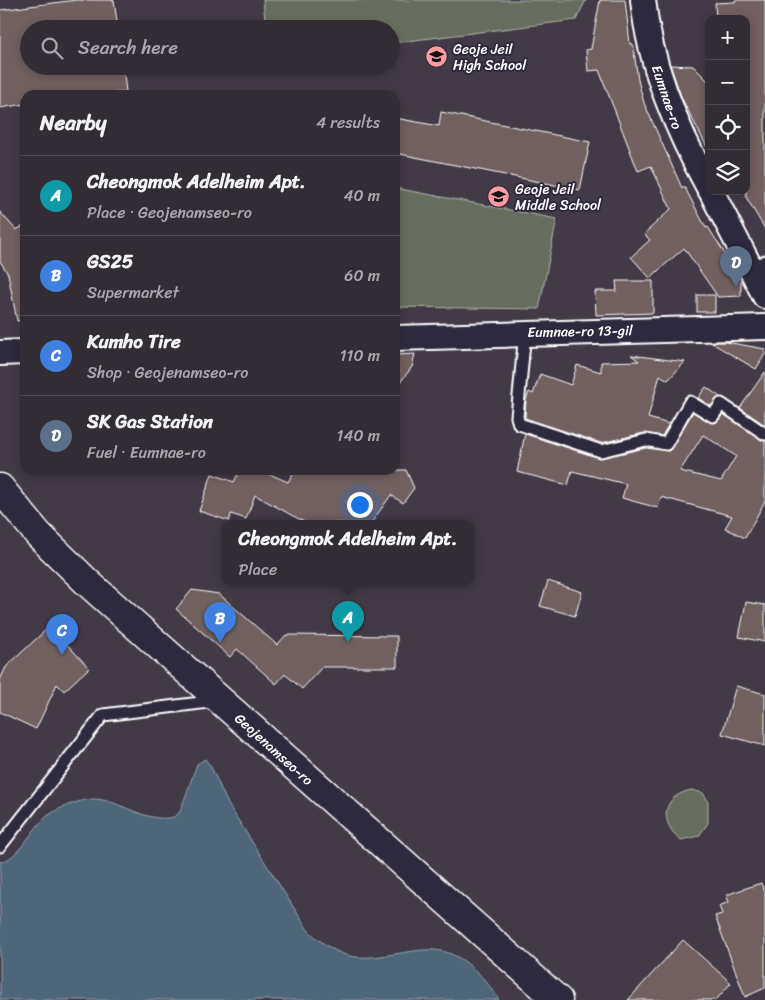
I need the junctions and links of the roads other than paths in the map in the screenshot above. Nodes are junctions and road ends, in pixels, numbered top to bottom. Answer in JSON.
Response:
{"nodes":[{"id":1,"x":643,"y":0,"type":"edge"},
{"id":2,"x":705,"y":181,"type":"edge"},
{"id":3,"x":713,"y":195,"type":"edge"},
{"id":4,"x":758,"y":265,"type":"edge"},
{"id":5,"x":765,"y":296,"type":"edge"},
{"id":6,"x":765,"y":327,"type":"edge"},
{"id":7,"x":525,"y":332,"type":"junction"},
{"id":8,"x":400,"y":338,"type":"edge"},
{"id":9,"x":20,"y":352,"type":"edge"},
{"id":10,"x":0,"y":353,"type":"edge"},
{"id":11,"x":765,"y":434,"type":"edge"},
{"id":12,"x":0,"y":488,"type":"edge"},
{"id":13,"x":220,"y":701,"type":"junction"},
{"id":14,"x":0,"y":846,"type":"edge"},
{"id":15,"x":558,"y":1000,"type":"edge"}],
"edges":[{"from":1,"to":2,"type":"street","name":"Eumnae-ro"},
{"from":3,"to":4,"type":"street","name":"Eumnae-ro"},
{"from":4,"to":5,"type":"street","name":"Eumnae-ro"},
{"from":6,"to":7,"type":"street","name":"Eumnae-ro 13-gil"},
{"from":7,"to":8,"type":"street","name":"Eumnae-ro 13-gil"},
{"from":7,"to":11,"type":"lane"},
{"from":9,"to":10,"type":"street"},
{"from":12,"to":13,"type":"main road","name":"Geojenamseo-ro"},
{"from":13,"to":14,"type":"lane"},
{"from":13,"to":15,"type":"main road","name":"Geojenamseo-ro"}]}
